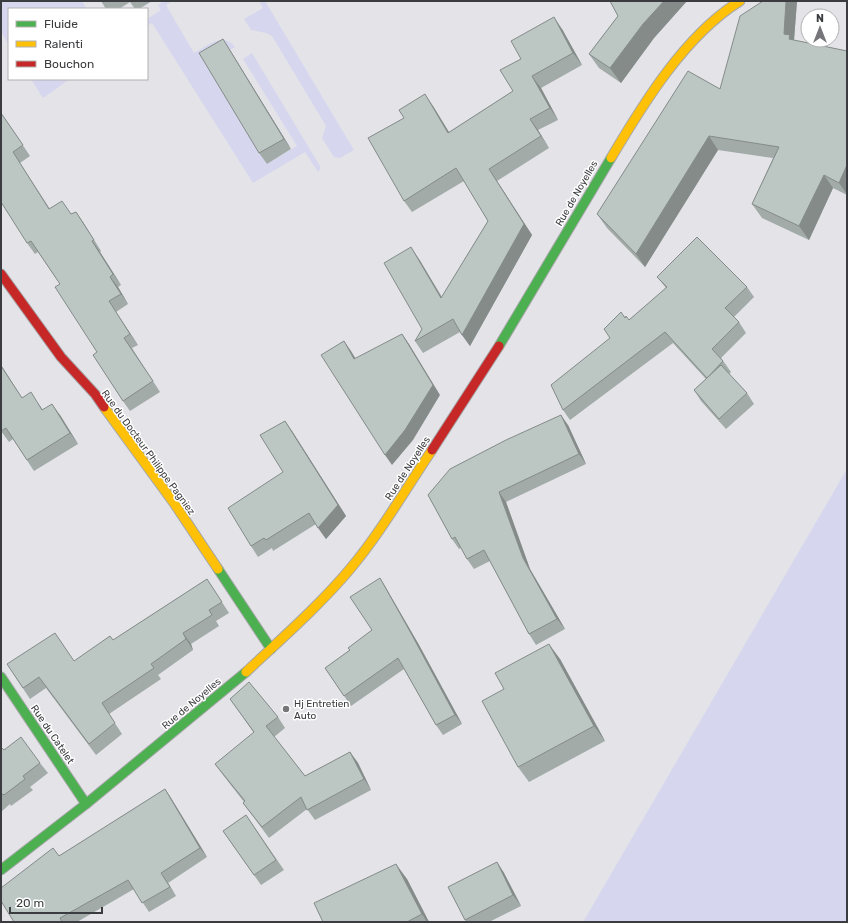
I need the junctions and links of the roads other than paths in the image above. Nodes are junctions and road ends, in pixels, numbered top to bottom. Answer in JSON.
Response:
{"nodes":[{"id":1,"x":740,"y":1,"type":"edge"},
{"id":2,"x":1,"y":274,"type":"edge"},
{"id":3,"x":271,"y":649,"type":"junction"},
{"id":4,"x":1,"y":677,"type":"edge"},
{"id":5,"x":86,"y":804,"type":"junction"},
{"id":6,"x":1,"y":870,"type":"edge"}],
"edges":[{"from":1,"to":3,"type":"street","name":"Rue de Noyelles"},
{"from":2,"to":3,"type":"street","name":"Rue du Docteur Philippe Pagniez"},
{"from":3,"to":5,"type":"street","name":"Rue de Noyelles"},
{"from":4,"to":5,"type":"street","name":"Rue du Catelet"},
{"from":5,"to":6,"type":"street","name":"Rue de Noyelles"}]}
